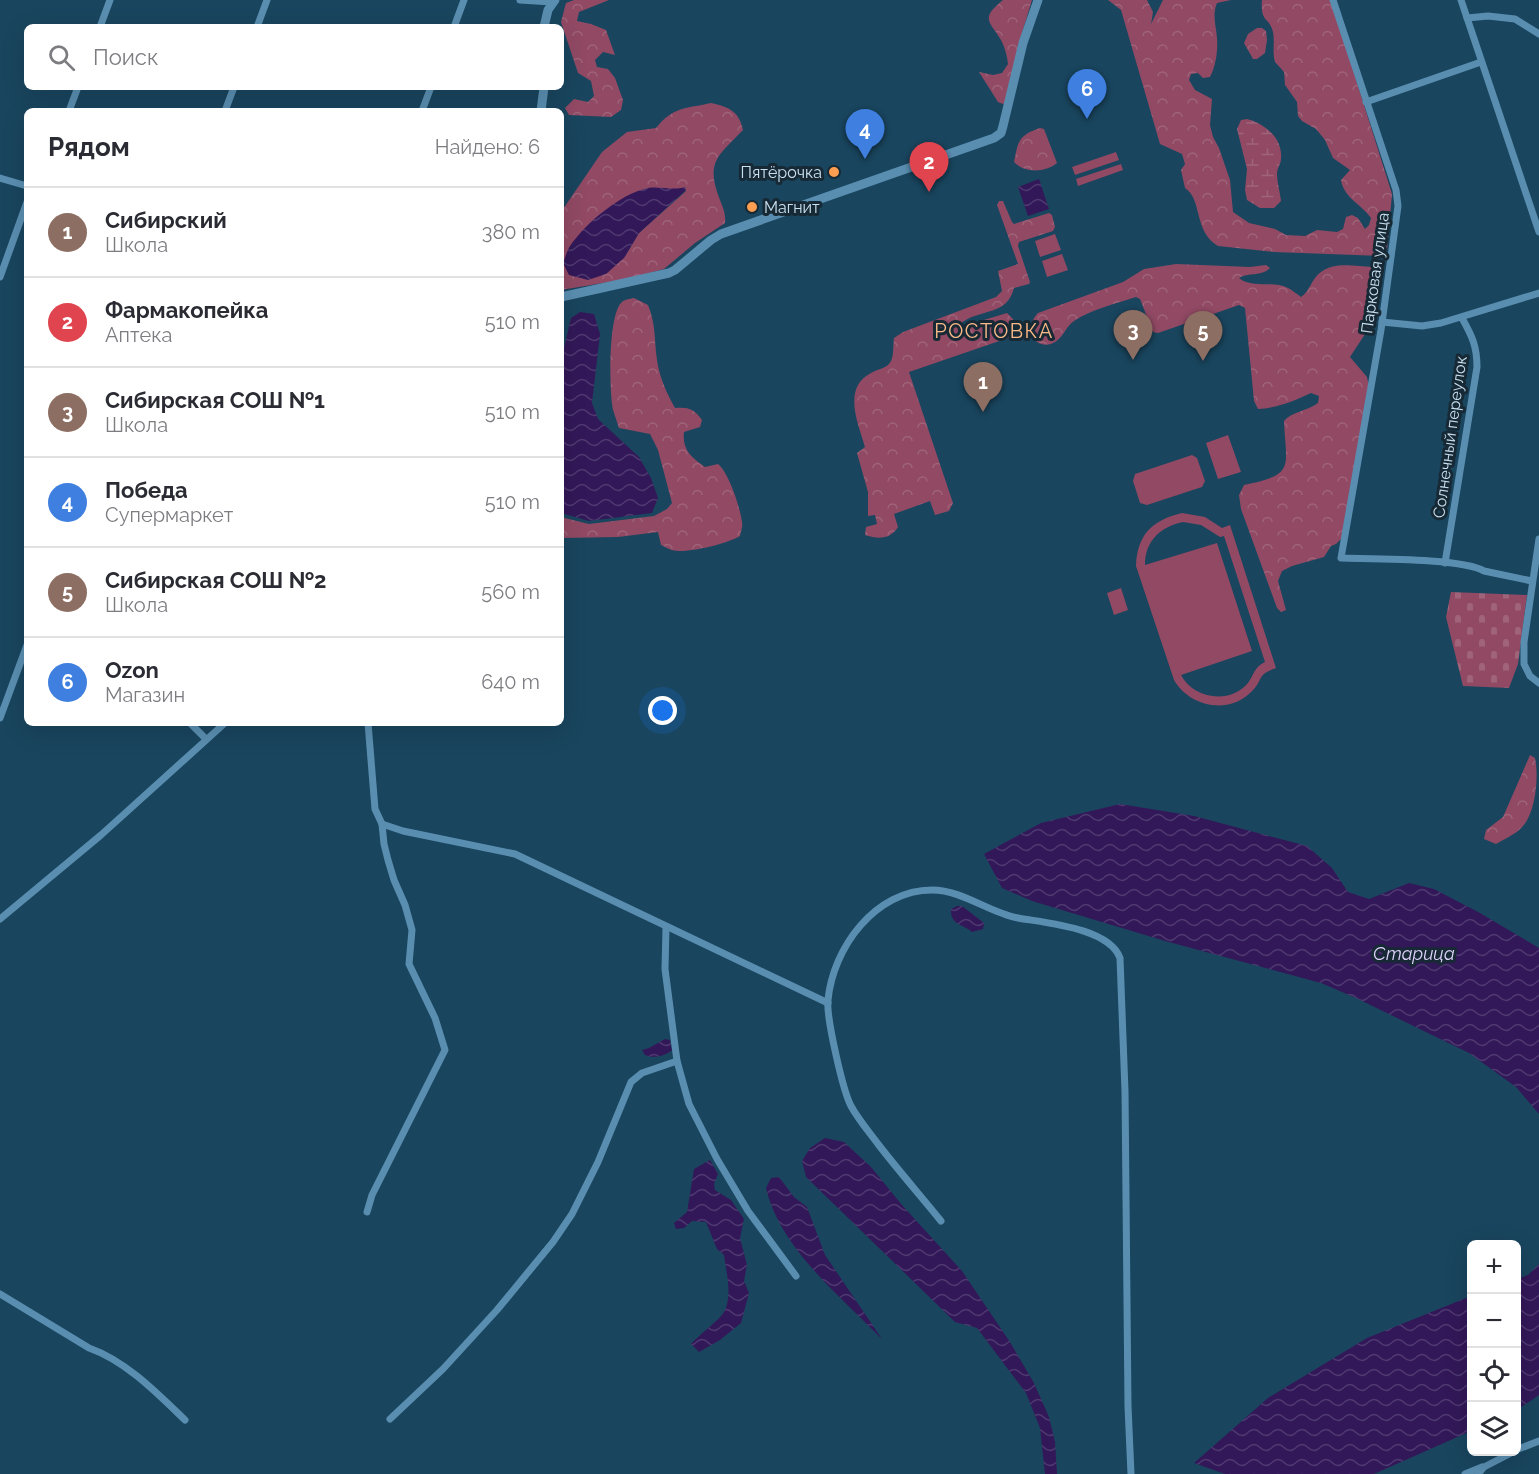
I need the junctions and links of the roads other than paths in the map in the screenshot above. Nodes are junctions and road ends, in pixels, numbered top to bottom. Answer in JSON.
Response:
{"nodes":[{"id":1,"x":110,"y":0,"type":"edge"},
{"id":2,"x":267,"y":0,"type":"edge"},
{"id":3,"x":464,"y":0,"type":"edge"},
{"id":4,"x":520,"y":0,"type":"edge"},
{"id":5,"x":1038,"y":0,"type":"edge"},
{"id":6,"x":1333,"y":0,"type":"edge"},
{"id":7,"x":1461,"y":0,"type":"edge"},
{"id":8,"x":554,"y":1,"type":"edge"},
{"id":9,"x":1467,"y":18,"type":"junction"},
{"id":10,"x":101,"y":24,"type":"edge"},
{"id":11,"x":258,"y":24,"type":"edge"},
{"id":12,"x":455,"y":24,"type":"edge"},
{"id":13,"x":545,"y":24,"type":"edge"},
{"id":14,"x":1539,"y":34,"type":"edge"},
{"id":15,"x":1481,"y":62,"type":"junction"},
{"id":16,"x":77,"y":90,"type":"edge"},
{"id":17,"x":233,"y":90,"type":"edge"},
{"id":18,"x":430,"y":90,"type":"edge"},
{"id":19,"x":544,"y":90,"type":"edge"},
{"id":20,"x":1366,"y":102,"type":"junction"},
{"id":21,"x":70,"y":108,"type":"edge"},
{"id":22,"x":226,"y":108,"type":"edge"},
{"id":23,"x":423,"y":108,"type":"edge"},
{"id":24,"x":541,"y":108,"type":"edge"},
{"id":25,"x":0,"y":178,"type":"edge"},
{"id":26,"x":24,"y":185,"type":"edge"},
{"id":27,"x":24,"y":210,"type":"edge"},
{"id":28,"x":1539,"y":232,"type":"edge"},
{"id":29,"x":0,"y":277,"type":"edge"},
{"id":30,"x":1539,"y":293,"type":"edge"},
{"id":31,"x":564,"y":296,"type":"edge"},
{"id":32,"x":1462,"y":318,"type":"junction"},
{"id":33,"x":1382,"y":322,"type":"junction"},
{"id":34,"x":1539,"y":539,"type":"edge"},
{"id":35,"x":1444,"y":563,"type":"junction"},
{"id":36,"x":1532,"y":581,"type":"junction"},
{"id":37,"x":24,"y":653,"type":"edge"},
{"id":38,"x":1539,"y":683,"type":"edge"},
{"id":39,"x":0,"y":718,"type":"edge"},
{"id":40,"x":193,"y":726,"type":"edge"},
{"id":41,"x":221,"y":726,"type":"edge"},
{"id":42,"x":368,"y":726,"type":"edge"},
{"id":43,"x":206,"y":739,"type":"junction"},
{"id":44,"x":382,"y":824,"type":"junction"},
{"id":45,"x":0,"y":919,"type":"edge"},
{"id":46,"x":666,"y":927,"type":"junction"},
{"id":47,"x":828,"y":1004,"type":"junction"},
{"id":48,"x":678,"y":1062,"type":"junction"},
{"id":49,"x":367,"y":1212,"type":"dead end"},
{"id":50,"x":941,"y":1221,"type":"dead end"},
{"id":51,"x":796,"y":1276,"type":"dead end"},
{"id":52,"x":0,"y":1294,"type":"edge"},
{"id":53,"x":390,"y":1419,"type":"dead end"},
{"id":54,"x":184,"y":1420,"type":"dead end"},
{"id":55,"x":1539,"y":1441,"type":"edge"},
{"id":56,"x":1521,"y":1448,"type":"edge"},
{"id":57,"x":1505,"y":1456,"type":"edge"},
{"id":58,"x":1484,"y":1467,"type":"junction"},
{"id":59,"x":1131,"y":1474,"type":"edge"},
{"id":60,"x":1465,"y":1474,"type":"edge"},
{"id":61,"x":1478,"y":1474,"type":"edge"}],
"edges":[{"from":1,"to":10,"type":"street"},
{"from":2,"to":11,"type":"street"},
{"from":3,"to":12,"type":"street"},
{"from":4,"to":8,"type":"street"},
{"from":5,"to":31,"type":"street"},
{"from":6,"to":20,"type":"street","name":"Парковая улица"},
{"from":7,"to":9,"type":"street"},
{"from":8,"to":13,"type":"street"},
{"from":9,"to":14,"type":"street"},
{"from":9,"to":15,"type":"street"},
{"from":15,"to":20,"type":"street"},
{"from":15,"to":28,"type":"street"},
{"from":16,"to":21,"type":"street"},
{"from":17,"to":22,"type":"street"},
{"from":18,"to":23,"type":"street"},
{"from":19,"to":24,"type":"street"},
{"from":20,"to":33,"type":"street","name":"Парковая улица"},
{"from":25,"to":26,"type":"street"},
{"from":27,"to":29,"type":"street"},
{"from":30,"to":32,"type":"street"},
{"from":32,"to":33,"type":"street"},
{"from":32,"to":35,"type":"street","name":"Солнечный переулок"},
{"from":33,"to":35,"type":"street","name":"Парковая улица"},
{"from":34,"to":36,"type":"street"},
{"from":35,"to":36,"type":"street"},
{"from":36,"to":38,"type":"street"},
{"from":37,"to":39,"type":"street"},
{"from":40,"to":43,"type":"street"},
{"from":41,"to":43,"type":"street"},
{"from":42,"to":44,"type":"street"},
{"from":43,"to":45,"type":"street"},
{"from":44,"to":46,"type":"street"},
{"from":44,"to":49,"type":"street"},
{"from":46,"to":47,"type":"street"},
{"from":46,"to":48,"type":"street"},
{"from":47,"to":50,"type":"street"},
{"from":47,"to":59,"type":"street"},
{"from":48,"to":51,"type":"street"},
{"from":48,"to":53,"type":"street"},
{"from":52,"to":54,"type":"street"},
{"from":55,"to":56,"type":"street"},
{"from":57,"to":58,"type":"street"},
{"from":58,"to":60,"type":"street"},
{"from":58,"to":61,"type":"street"}]}
